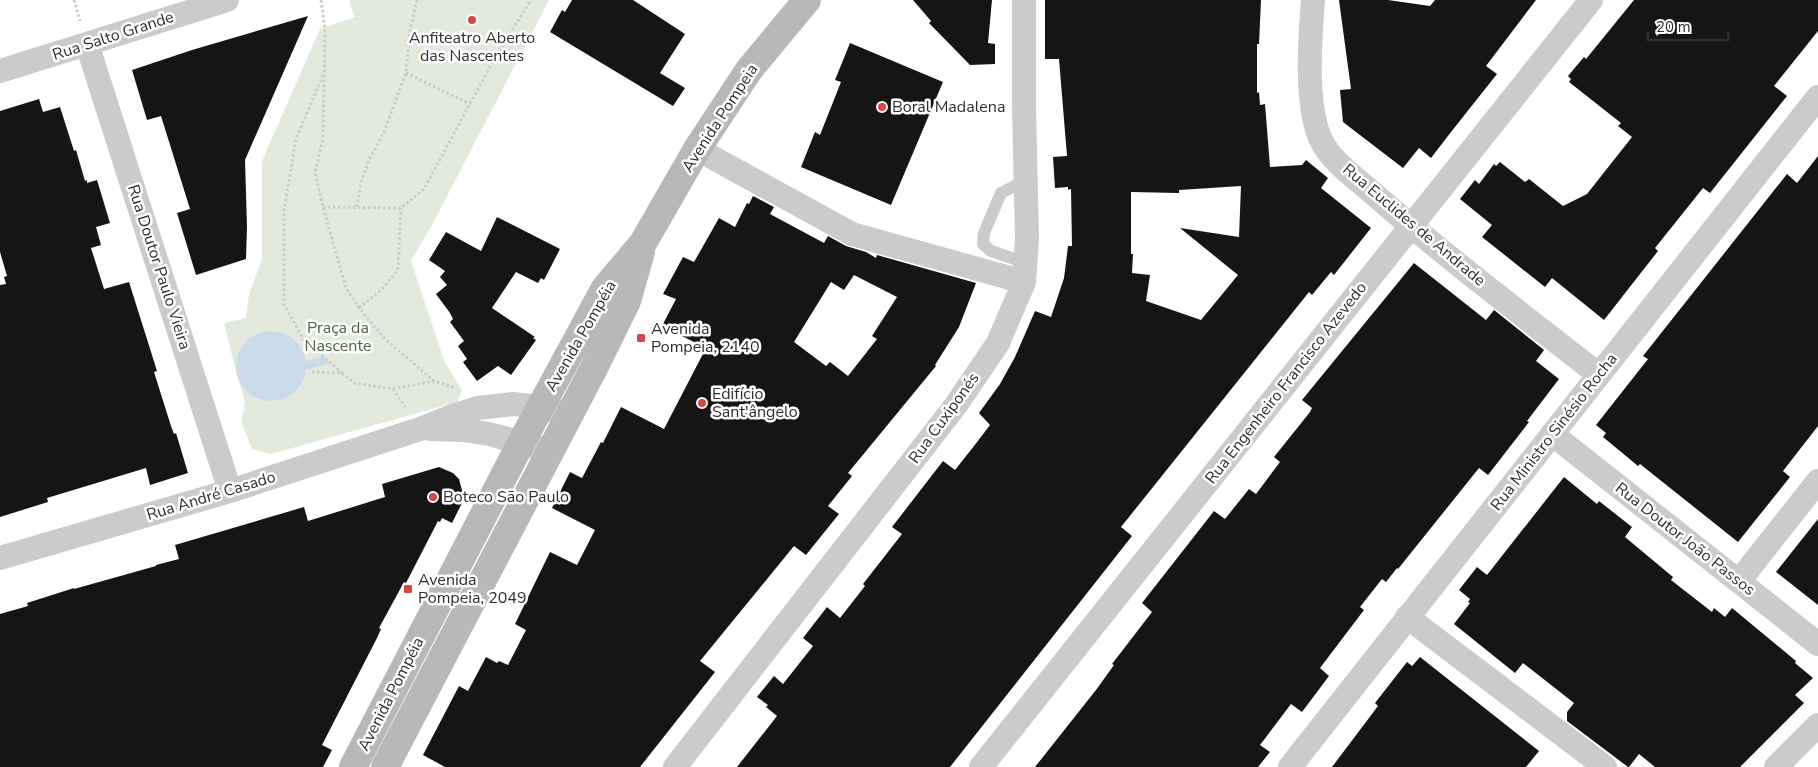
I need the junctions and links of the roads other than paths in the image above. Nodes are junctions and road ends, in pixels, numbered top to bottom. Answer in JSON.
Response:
{"nodes":[{"id":1,"x":807,"y":0,"type":"edge"},
{"id":2,"x":1024,"y":0,"type":"edge"},
{"id":3,"x":1313,"y":0,"type":"edge"},
{"id":4,"x":1591,"y":0,"type":"edge"},
{"id":5,"x":218,"y":1,"type":"edge"},
{"id":6,"x":87,"y":44,"type":"junction"},
{"id":7,"x":0,"y":71,"type":"edge"},
{"id":8,"x":1818,"y":97,"type":"edge"},
{"id":9,"x":697,"y":149,"type":"junction"},
{"id":10,"x":1026,"y":180,"type":"junction"},
{"id":11,"x":1410,"y":226,"type":"junction"},
{"id":12,"x":643,"y":243,"type":"junction"},
{"id":13,"x":1025,"y":272,"type":"junction"},
{"id":14,"x":1599,"y":375,"type":"junction"},
{"id":15,"x":540,"y":408,"type":"junction"},
{"id":16,"x":570,"y":414,"type":"junction"},
{"id":17,"x":420,"y":429,"type":"junction"},
{"id":18,"x":1552,"y":434,"type":"junction"},
{"id":19,"x":521,"y":443,"type":"junction"},
{"id":20,"x":551,"y":451,"type":"junction"},
{"id":21,"x":1818,"y":481,"type":"edge"},
{"id":22,"x":230,"y":491,"type":"junction"},
{"id":23,"x":0,"y":558,"type":"edge"},
{"id":24,"x":1739,"y":581,"type":"junction"},
{"id":25,"x":1407,"y":617,"type":"junction"},
{"id":26,"x":1818,"y":644,"type":"edge"},
{"id":27,"x":1818,"y":725,"type":"edge"},
{"id":28,"x":353,"y":767,"type":"edge"},
{"id":29,"x":385,"y":767,"type":"edge"},
{"id":30,"x":675,"y":767,"type":"edge"},
{"id":31,"x":981,"y":767,"type":"edge"},
{"id":32,"x":1290,"y":767,"type":"edge"},
{"id":33,"x":1605,"y":767,"type":"edge"},
{"id":34,"x":1776,"y":767,"type":"edge"}],
"edges":[{"from":1,"to":9,"type":"main road","name":"Avenida Pompeia"},
{"from":2,"to":10,"type":"street","name":"Rua Cuxiponés"},
{"from":3,"to":11,"type":"street","name":"Rua Euclides de Andrade"},
{"from":4,"to":11,"type":"street","name":"Rua Engenheiro Francisco Azevedo"},
{"from":5,"to":6,"type":"street","name":"Rua Salto Grande"},
{"from":6,"to":7,"type":"street","name":"Rua Salto Grande"},
{"from":6,"to":22,"type":"street","name":"Rua Doutor Paulo Vieira"},
{"from":8,"to":14,"type":"street","name":"Rua Ministro Sinésio Rocha"},
{"from":9,"to":12,"type":"main road","name":"Avenida Pompeia"},
{"from":9,"to":13,"type":"street"},
{"from":10,"to":13,"type":"street","name":"Rua Cuxiponés"},
{"from":10,"to":13,"type":"lane"},
{"from":11,"to":14,"type":"street","name":"Rua Euclides de Andrade"},
{"from":11,"to":31,"type":"street","name":"Rua Engenheiro Francisco Azevedo"},
{"from":12,"to":15,"type":"main road","name":"Avenida Pompéia"},
{"from":12,"to":16,"type":"main road","name":"Avenida Pompéia"},
{"from":13,"to":30,"type":"street","name":"Rua Cuxiponés"},
{"from":14,"to":18,"type":"street","name":"Rua Ministro Sinésio Rocha"},
{"from":15,"to":16,"type":"street","name":"Rua André Casado"},
{"from":15,"to":17,"type":"street","name":"Rua André Casado"},
{"from":15,"to":19,"type":"main road","name":"Avenida Pompéia"},
{"from":16,"to":20,"type":"main road","name":"Avenida Pompéia"},
{"from":17,"to":19,"type":"street","name":"Rua André Casado"},
{"from":17,"to":22,"type":"street","name":"Rua André Casado"},
{"from":18,"to":24,"type":"street","name":"Rua Doutor João Passos"},
{"from":18,"to":25,"type":"street","name":"Rua Ministro Sinésio Rocha"},
{"from":19,"to":20,"type":"street","name":"Rua André Casado"},
{"from":19,"to":28,"type":"main road","name":"Avenida Pompéia"},
{"from":20,"to":29,"type":"main road","name":"Avenida Pompéia"},
{"from":21,"to":24,"type":"street"},
{"from":22,"to":23,"type":"street","name":"Rua André Casado"},
{"from":24,"to":26,"type":"street","name":"Rua Doutor João Passos"},
{"from":25,"to":32,"type":"street","name":"Rua Ministro Sinésio Rocha"},
{"from":25,"to":33,"type":"street"},
{"from":27,"to":34,"type":"street"}]}
